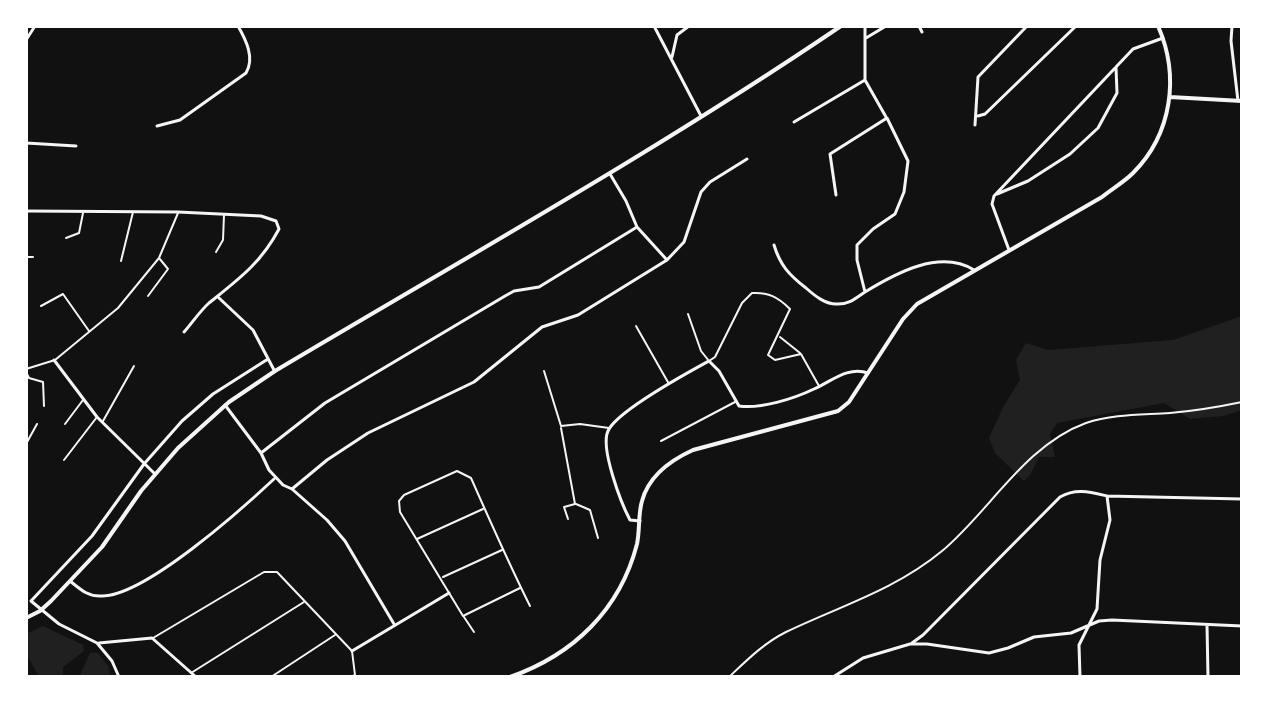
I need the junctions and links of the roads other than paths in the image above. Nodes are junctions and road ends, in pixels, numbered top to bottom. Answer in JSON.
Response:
{"nodes":[{"id":1,"x":35,"y":26,"type":"edge"},
{"id":2,"x":238,"y":26,"type":"edge"},
{"id":3,"x":655,"y":26,"type":"edge"},
{"id":4,"x":668,"y":26,"type":"edge"},
{"id":5,"x":689,"y":26,"type":"edge"},
{"id":6,"x":841,"y":26,"type":"edge"},
{"id":7,"x":865,"y":26,"type":"edge"},
{"id":8,"x":886,"y":26,"type":"edge"},
{"id":9,"x":919,"y":26,"type":"edge"},
{"id":10,"x":1027,"y":26,"type":"edge"},
{"id":11,"x":1076,"y":26,"type":"edge"},
{"id":12,"x":1158,"y":26,"type":"edge"},
{"id":13,"x":1232,"y":26,"type":"edge"},
{"id":14,"x":922,"y":32,"type":"dead end"},
{"id":15,"x":1163,"y":38,"type":"junction"},
{"id":16,"x":865,"y":39,"type":"junction"},
{"id":17,"x":26,"y":40,"type":"edge"},
{"id":18,"x":672,"y":61,"type":"junction"},
{"id":19,"x":1116,"y":67,"type":"junction"},
{"id":20,"x":865,"y":80,"type":"junction"},
{"id":21,"x":1170,"y":97,"type":"junction"},
{"id":22,"x":1240,"y":101,"type":"edge"},
{"id":23,"x":701,"y":116,"type":"junction"},
{"id":24,"x":978,"y":116,"type":"junction"},
{"id":25,"x":887,"y":118,"type":"junction"},
{"id":26,"x":794,"y":122,"type":"dead end"},
{"id":27,"x":975,"y":125,"type":"dead end"},
{"id":28,"x":157,"y":126,"type":"dead end"},
{"id":29,"x":26,"y":143,"type":"edge"},
{"id":30,"x":76,"y":146,"type":"dead end"},
{"id":31,"x":747,"y":159,"type":"dead end"},
{"id":32,"x":610,"y":174,"type":"junction"},
{"id":33,"x":836,"y":195,"type":"dead end"},
{"id":34,"x":994,"y":196,"type":"junction"},
{"id":35,"x":84,"y":210,"type":"junction"},
{"id":36,"x":26,"y":211,"type":"edge"},
{"id":37,"x":134,"y":211,"type":"junction"},
{"id":38,"x":178,"y":212,"type":"junction"},
{"id":39,"x":224,"y":215,"type":"junction"},
{"id":40,"x":637,"y":227,"type":"junction"},
{"id":41,"x":66,"y":238,"type":"dead end"},
{"id":42,"x":774,"y":245,"type":"dead end"},
{"id":43,"x":1009,"y":251,"type":"junction"},
{"id":44,"x":216,"y":252,"type":"dead end"},
{"id":45,"x":26,"y":257,"type":"edge"},
{"id":46,"x":33,"y":257,"type":"dead end"},
{"id":47,"x":159,"y":258,"type":"junction"},
{"id":48,"x":667,"y":260,"type":"junction"},
{"id":49,"x":121,"y":261,"type":"dead end"},
{"id":50,"x":974,"y":270,"type":"junction"},
{"id":51,"x":865,"y":292,"type":"junction"},
{"id":52,"x":148,"y":296,"type":"dead end"},
{"id":53,"x":219,"y":298,"type":"junction"},
{"id":54,"x":41,"y":306,"type":"dead end"},
{"id":55,"x":688,"y":314,"type":"dead end"},
{"id":56,"x":636,"y":326,"type":"dead end"},
{"id":57,"x":90,"y":332,"type":"junction"},
{"id":58,"x":184,"y":332,"type":"dead end"},
{"id":59,"x":778,"y":336,"type":"junction"},
{"id":60,"x":801,"y":354,"type":"junction"},
{"id":61,"x":268,"y":359,"type":"junction"},
{"id":62,"x":54,"y":360,"type":"junction"},
{"id":63,"x":709,"y":361,"type":"junction"},
{"id":64,"x":134,"y":366,"type":"dead end"},
{"id":65,"x":26,"y":370,"type":"edge"},
{"id":66,"x":275,"y":371,"type":"junction"},
{"id":67,"x":544,"y":371,"type":"dead end"},
{"id":68,"x":868,"y":373,"type":"junction"},
{"id":69,"x":670,"y":385,"type":"junction"},
{"id":70,"x":820,"y":387,"type":"junction"},
{"id":71,"x":84,"y":399,"type":"junction"},
{"id":72,"x":737,"y":402,"type":"junction"},
{"id":73,"x":225,"y":405,"type":"junction"},
{"id":74,"x":44,"y":406,"type":"dead end"},
{"id":75,"x":97,"y":417,"type":"junction"},
{"id":76,"x":102,"y":422,"type":"junction"},
{"id":77,"x":37,"y":424,"type":"dead end"},
{"id":78,"x":65,"y":424,"type":"dead end"},
{"id":79,"x":561,"y":426,"type":"junction"},
{"id":80,"x":610,"y":428,"type":"junction"},
{"id":81,"x":661,"y":441,"type":"dead end"},
{"id":82,"x":26,"y":444,"type":"edge"},
{"id":83,"x":261,"y":453,"type":"junction"},
{"id":84,"x":64,"y":460,"type":"dead end"},
{"id":85,"x":144,"y":464,"type":"junction"},
{"id":86,"x":155,"y":474,"type":"junction"},
{"id":87,"x":276,"y":477,"type":"junction"},
{"id":88,"x":292,"y":489,"type":"junction"},
{"id":89,"x":1107,"y":496,"type":"junction"},
{"id":90,"x":1242,"y":499,"type":"edge"},
{"id":91,"x":575,"y":504,"type":"junction"},
{"id":92,"x":484,"y":509,"type":"junction"},
{"id":93,"x":568,"y":519,"type":"dead end"},
{"id":94,"x":640,"y":521,"type":"junction"},
{"id":95,"x":598,"y":538,"type":"dead end"},
{"id":96,"x":417,"y":539,"type":"junction"},
{"id":97,"x":502,"y":550,"type":"junction"},
{"id":98,"x":442,"y":578,"type":"junction"},
{"id":99,"x":70,"y":581,"type":"junction"},
{"id":100,"x":520,"y":588,"type":"junction"},
{"id":101,"x":449,"y":593,"type":"junction"},
{"id":102,"x":28,"y":600,"type":"edge"},
{"id":103,"x":305,"y":601,"type":"junction"},
{"id":104,"x":530,"y":606,"type":"dead end"},
{"id":105,"x":40,"y":611,"type":"junction"},
{"id":106,"x":463,"y":616,"type":"junction"},
{"id":107,"x":26,"y":618,"type":"edge"},
{"id":108,"x":394,"y":624,"type":"junction"},
{"id":109,"x":1207,"y":624,"type":"junction"},
{"id":110,"x":1088,"y":626,"type":"junction"},
{"id":111,"x":1242,"y":626,"type":"edge"},
{"id":112,"x":474,"y":632,"type":"dead end"},
{"id":113,"x":336,"y":634,"type":"junction"},
{"id":114,"x":152,"y":638,"type":"junction"},
{"id":115,"x":97,"y":643,"type":"junction"},
{"id":116,"x":910,"y":644,"type":"junction"},
{"id":117,"x":352,"y":651,"type":"junction"},
{"id":118,"x":191,"y":673,"type":"junction"},
{"id":119,"x":119,"y":677,"type":"edge"},
{"id":120,"x":196,"y":677,"type":"edge"},
{"id":121,"x":271,"y":677,"type":"edge"},
{"id":122,"x":351,"y":677,"type":"edge"},
{"id":123,"x":510,"y":677,"type":"edge"},
{"id":124,"x":833,"y":677,"type":"edge"},
{"id":125,"x":1080,"y":677,"type":"edge"},
{"id":126,"x":1208,"y":677,"type":"edge"}],
"edges":[{"from":1,"to":17,"type":"street"},
{"from":2,"to":28,"type":"street"},
{"from":3,"to":4,"type":"street"},
{"from":3,"to":18,"type":"street"},
{"from":5,"to":18,"type":"street"},
{"from":6,"to":23,"type":"street"},
{"from":7,"to":16,"type":"street"},
{"from":8,"to":16,"type":"street"},
{"from":9,"to":14,"type":"street"},
{"from":10,"to":24,"type":"street"},
{"from":11,"to":24,"type":"street"},
{"from":12,"to":15,"type":"street"},
{"from":13,"to":22,"type":"street"},
{"from":15,"to":19,"type":"street"},
{"from":15,"to":21,"type":"street"},
{"from":16,"to":20,"type":"street"},
{"from":18,"to":23,"type":"street"},
{"from":19,"to":34,"type":"street"},
{"from":19,"to":34,"type":"street"},
{"from":20,"to":25,"type":"street"},
{"from":20,"to":26,"type":"street"},
{"from":21,"to":22,"type":"street"},
{"from":21,"to":43,"type":"street"},
{"from":23,"to":32,"type":"street"},
{"from":24,"to":27,"type":"street"},
{"from":25,"to":33,"type":"street"},
{"from":25,"to":51,"type":"street"},
{"from":29,"to":30,"type":"street"},
{"from":31,"to":48,"type":"street"},
{"from":32,"to":40,"type":"street"},
{"from":32,"to":66,"type":"street"},
{"from":34,"to":43,"type":"street"},
{"from":35,"to":36,"type":"street"},
{"from":35,"to":37,"type":"street"},
{"from":35,"to":41,"type":"lane"},
{"from":37,"to":38,"type":"street"},
{"from":37,"to":49,"type":"lane"},
{"from":38,"to":39,"type":"street"},
{"from":38,"to":47,"type":"lane"},
{"from":39,"to":44,"type":"lane"},
{"from":39,"to":53,"type":"street"},
{"from":40,"to":48,"type":"street"},
{"from":40,"to":83,"type":"street"},
{"from":42,"to":51,"type":"street"},
{"from":43,"to":50,"type":"street"},
{"from":45,"to":46,"type":"lane"},
{"from":47,"to":52,"type":"lane"},
{"from":47,"to":57,"type":"lane"},
{"from":48,"to":88,"type":"street"},
{"from":50,"to":51,"type":"street"},
{"from":50,"to":68,"type":"street"},
{"from":53,"to":58,"type":"street"},
{"from":53,"to":61,"type":"street"},
{"from":54,"to":57,"type":"lane"},
{"from":55,"to":63,"type":"lane"},
{"from":56,"to":69,"type":"lane"},
{"from":57,"to":62,"type":"lane"},
{"from":59,"to":60,"type":"lane"},
{"from":59,"to":60,"type":"lane"},
{"from":59,"to":63,"type":"lane"},
{"from":60,"to":70,"type":"lane"},
{"from":61,"to":66,"type":"street"},
{"from":61,"to":85,"type":"street"},
{"from":62,"to":65,"type":"lane"},
{"from":62,"to":71,"type":"street"},
{"from":63,"to":69,"type":"street"},
{"from":63,"to":72,"type":"street"},
{"from":64,"to":76,"type":"lane"},
{"from":65,"to":74,"type":"lane"},
{"from":66,"to":73,"type":"street"},
{"from":67,"to":79,"type":"lane"},
{"from":68,"to":70,"type":"street"},
{"from":68,"to":94,"type":"street"},
{"from":69,"to":80,"type":"street"},
{"from":70,"to":72,"type":"street"},
{"from":71,"to":75,"type":"street"},
{"from":71,"to":78,"type":"lane"},
{"from":72,"to":81,"type":"lane"},
{"from":73,"to":83,"type":"street"},
{"from":73,"to":86,"type":"street"},
{"from":75,"to":76,"type":"street"},
{"from":75,"to":84,"type":"lane"},
{"from":76,"to":85,"type":"street"},
{"from":77,"to":82,"type":"lane"},
{"from":79,"to":80,"type":"lane"},
{"from":79,"to":91,"type":"lane"},
{"from":80,"to":94,"type":"street"},
{"from":83,"to":87,"type":"street"},
{"from":85,"to":86,"type":"street"},
{"from":85,"to":102,"type":"street"},
{"from":86,"to":99,"type":"street"},
{"from":87,"to":88,"type":"street"},
{"from":87,"to":99,"type":"street"},
{"from":88,"to":108,"type":"street"},
{"from":89,"to":90,"type":"street"},
{"from":89,"to":110,"type":"street"},
{"from":89,"to":116,"type":"street"},
{"from":91,"to":93,"type":"lane"},
{"from":91,"to":95,"type":"lane"},
{"from":92,"to":96,"type":"lane"},
{"from":92,"to":96,"type":"lane"},
{"from":92,"to":97,"type":"lane"},
{"from":94,"to":123,"type":"street"},
{"from":96,"to":98,"type":"lane"},
{"from":97,"to":98,"type":"lane"},
{"from":97,"to":100,"type":"lane"},
{"from":98,"to":101,"type":"lane"},
{"from":99,"to":105,"type":"street"},
{"from":100,"to":104,"type":"lane"},
{"from":100,"to":106,"type":"lane"},
{"from":101,"to":106,"type":"lane"},
{"from":101,"to":108,"type":"street"},
{"from":102,"to":105,"type":"street"},
{"from":103,"to":113,"type":"lane"},
{"from":103,"to":114,"type":"lane"},
{"from":103,"to":118,"type":"lane"},
{"from":105,"to":107,"type":"street"},
{"from":105,"to":115,"type":"street"},
{"from":106,"to":112,"type":"lane"},
{"from":108,"to":117,"type":"street"},
{"from":109,"to":110,"type":"street"},
{"from":109,"to":111,"type":"street"},
{"from":109,"to":126,"type":"street"},
{"from":110,"to":116,"type":"street"},
{"from":110,"to":125,"type":"street"},
{"from":113,"to":117,"type":"lane"},
{"from":113,"to":121,"type":"lane"},
{"from":114,"to":115,"type":"street"},
{"from":114,"to":118,"type":"street"},
{"from":115,"to":119,"type":"street"},
{"from":116,"to":124,"type":"street"},
{"from":117,"to":122,"type":"lane"},
{"from":118,"to":120,"type":"street"}]}
